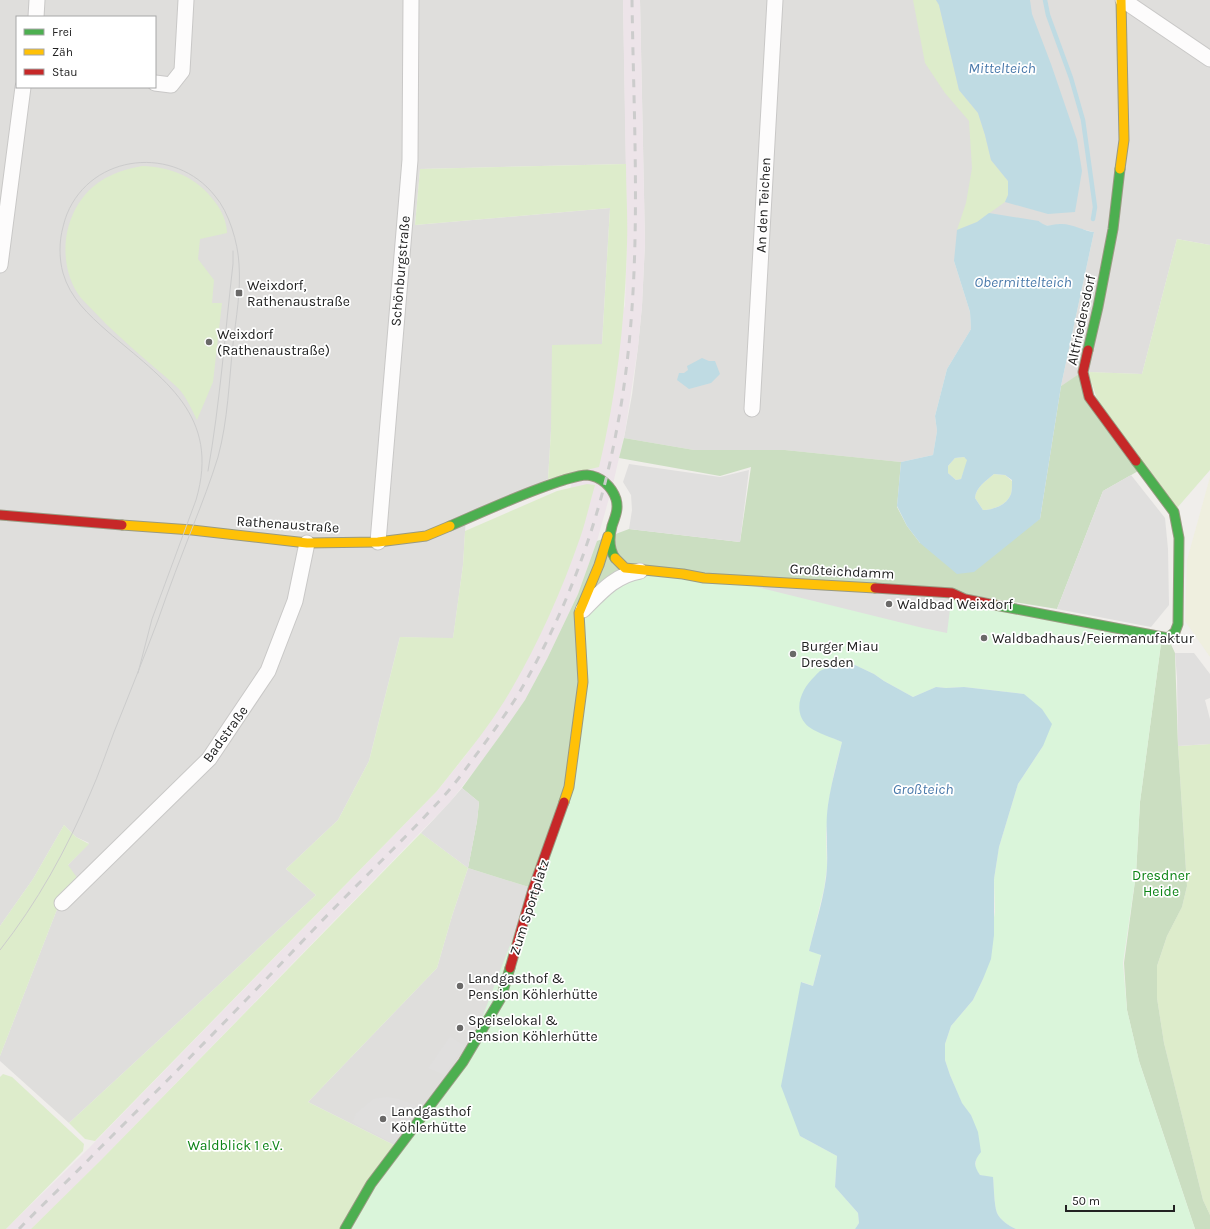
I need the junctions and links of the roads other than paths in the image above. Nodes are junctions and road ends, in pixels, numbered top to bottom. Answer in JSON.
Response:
{"nodes":[{"id":1,"x":37,"y":0,"type":"edge"},
{"id":2,"x":186,"y":0,"type":"edge"},
{"id":3,"x":412,"y":0,"type":"edge"},
{"id":4,"x":775,"y":0,"type":"edge"},
{"id":5,"x":1122,"y":0,"type":"edge"},
{"id":6,"x":36,"y":16,"type":"edge"},
{"id":7,"x":1210,"y":59,"type":"edge"},
{"id":8,"x":156,"y":83,"type":"edge"},
{"id":9,"x":23,"y":88,"type":"edge"},
{"id":10,"x":0,"y":265,"type":"edge"},
{"id":11,"x":752,"y":410,"type":"dead end"},
{"id":12,"x":587,"y":475,"type":"joint"},
{"id":13,"x":0,"y":515,"type":"edge"},
{"id":14,"x":612,"y":526,"type":"junction"},
{"id":15,"x":378,"y":542,"type":"junction"},
{"id":16,"x":307,"y":543,"type":"junction"},
{"id":17,"x":643,"y":571,"type":"junction"},
{"id":18,"x":580,"y":613,"type":"junction"},
{"id":19,"x":1168,"y":638,"type":"joint"},
{"id":20,"x":62,"y":903,"type":"dead end"},
{"id":21,"x":345,"y":1229,"type":"edge"}],
"edges":[{"from":1,"to":6,"type":"street"},
{"from":2,"to":8,"type":"street"},
{"from":3,"to":15,"type":"street","name":"Schönburgstraße"},
{"from":4,"to":11,"type":"street","name":"An den Teichen"},
{"from":5,"to":7,"type":"street"},
{"from":5,"to":19,"type":"street","name":"Altfriedersdorf"},
{"from":9,"to":10,"type":"street"},
{"from":12,"to":14,"type":"street","name":"Großteichdamm"},
{"from":12,"to":15,"type":"street","name":"Rathenaustraße"},
{"from":13,"to":16,"type":"street","name":"Rathenaustraße"},
{"from":14,"to":17,"type":"street","name":"Großteichdamm"},
{"from":14,"to":18,"type":"street","name":"Zum Sportplatz"},
{"from":15,"to":16,"type":"street","name":"Rathenaustraße"},
{"from":16,"to":20,"type":"street","name":"Badstraße"},
{"from":17,"to":18,"type":"street"},
{"from":17,"to":19,"type":"street","name":"Großteichdamm"},
{"from":18,"to":21,"type":"street","name":"Zum Sportplatz"}]}
